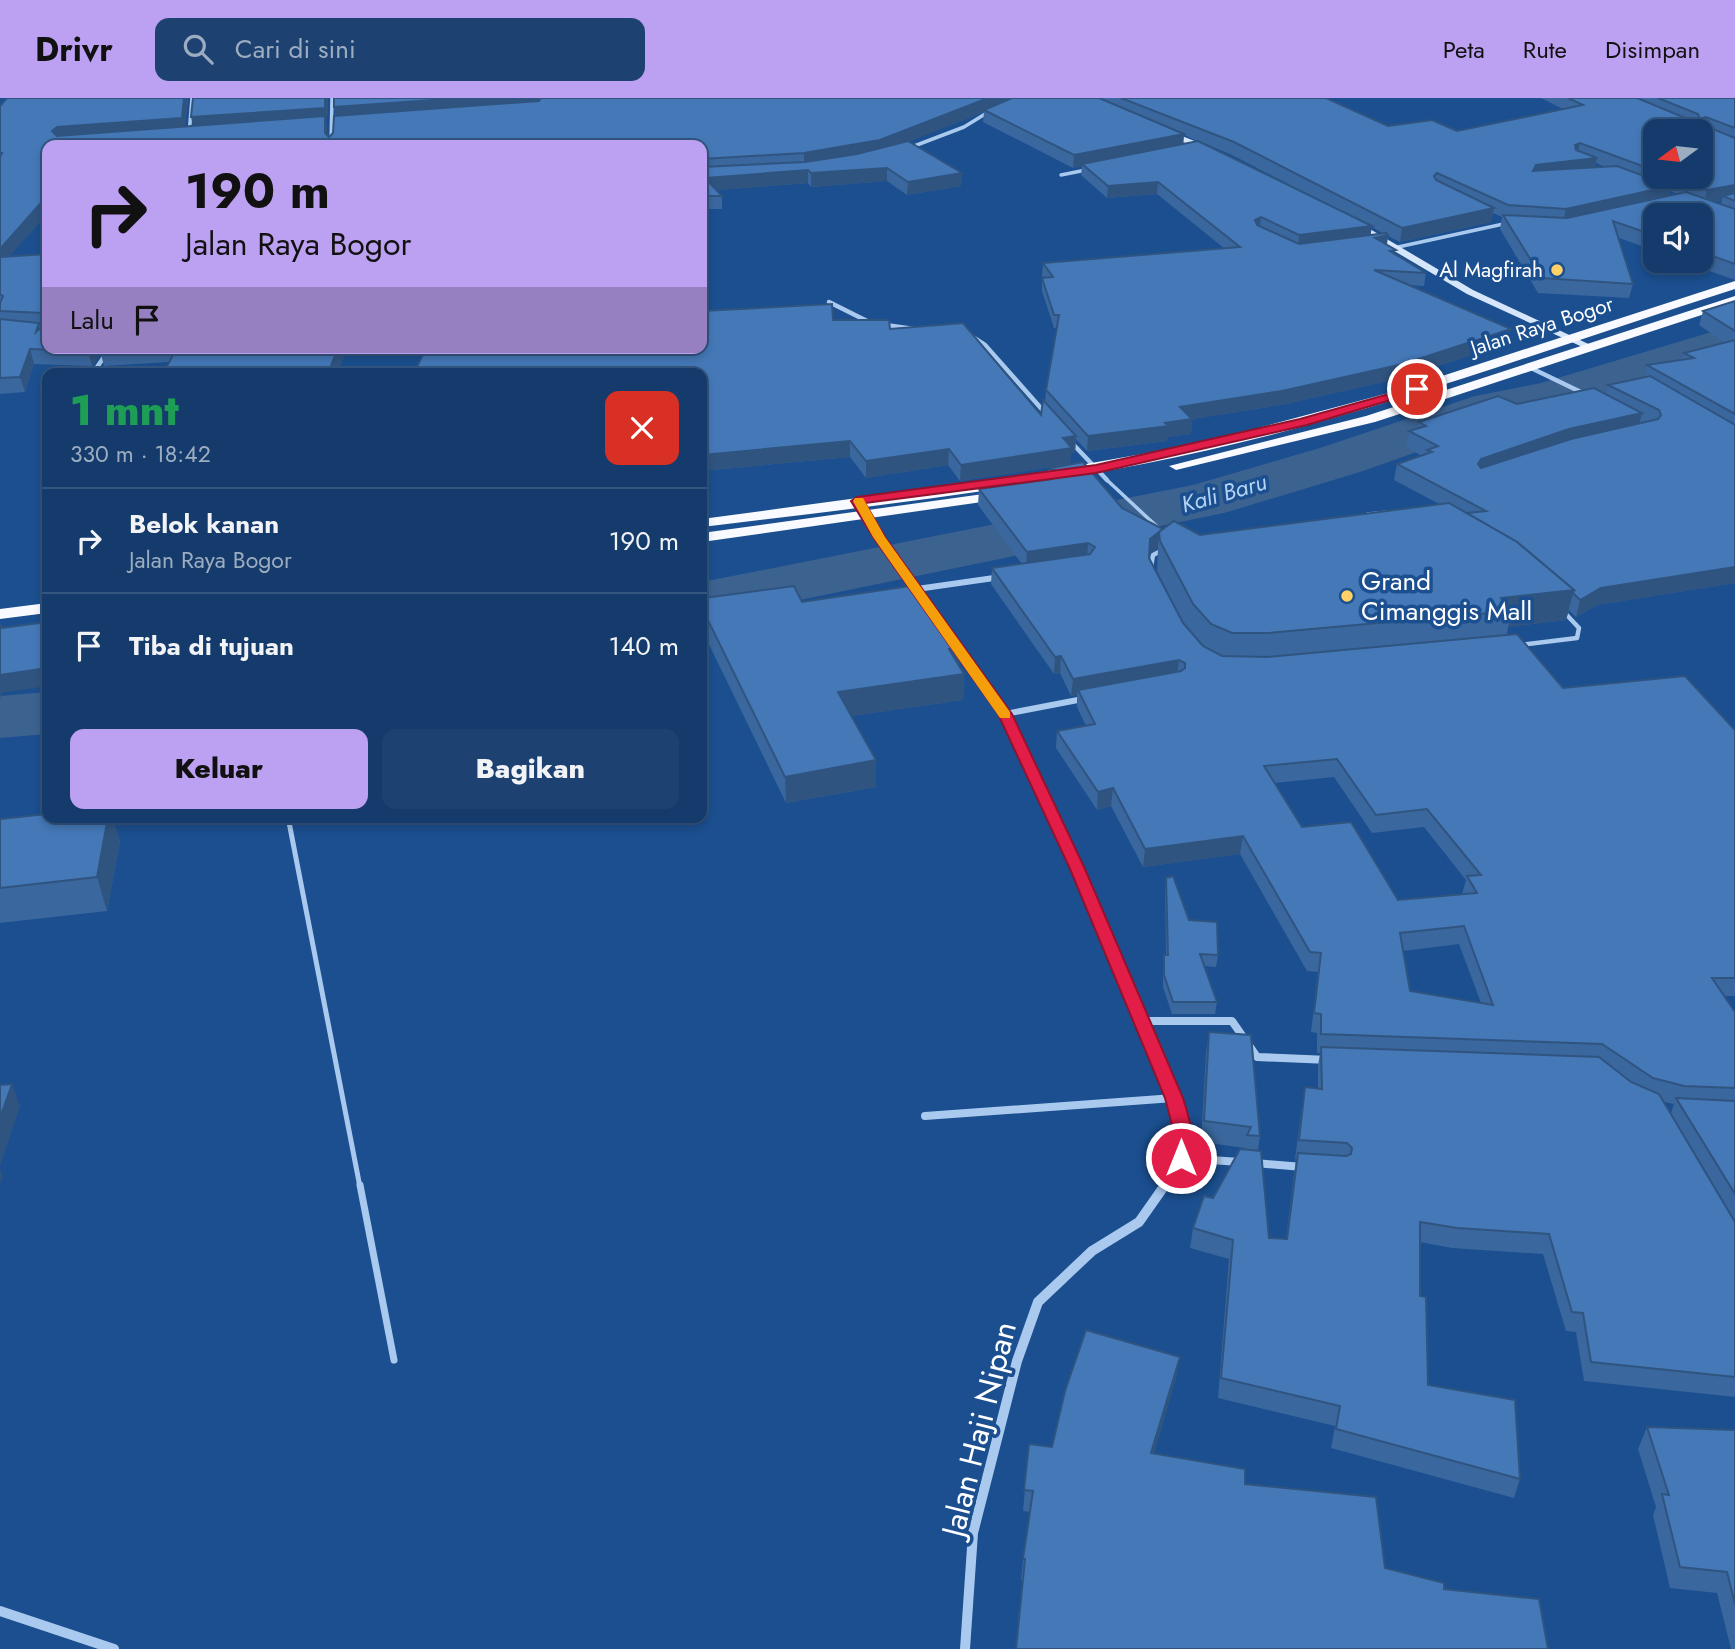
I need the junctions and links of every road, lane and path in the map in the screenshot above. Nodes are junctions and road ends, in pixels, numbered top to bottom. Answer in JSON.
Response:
{"nodes":[{"id":1,"x":192,"y":98,"type":"edge"},
{"id":2,"x":332,"y":98,"type":"edge"},
{"id":3,"x":998,"y":108,"type":"edge"},
{"id":4,"x":332,"y":124,"type":"junction"},
{"id":5,"x":319,"y":125,"type":"edge"},
{"id":6,"x":1158,"y":128,"type":"edge"},
{"id":7,"x":202,"y":134,"type":"edge"},
{"id":8,"x":189,"y":135,"type":"junction"},
{"id":9,"x":176,"y":136,"type":"edge"},
{"id":10,"x":331,"y":140,"type":"edge"},
{"id":11,"x":1201,"y":146,"type":"junction"},
{"id":12,"x":1191,"y":149,"type":"edge"},
{"id":13,"x":902,"y":151,"type":"edge"},
{"id":14,"x":1221,"y":155,"type":"edge"},
{"id":15,"x":1097,"y":168,"type":"edge"},
{"id":16,"x":1061,"y":175,"type":"dead end"},
{"id":17,"x":1343,"y":217,"type":"edge"},
{"id":18,"x":1493,"y":218,"type":"edge"},
{"id":19,"x":1504,"y":223,"type":"junction"},
{"id":20,"x":1515,"y":223,"type":"edge"},
{"id":21,"x":1387,"y":241,"type":"junction"},
{"id":22,"x":1374,"y":242,"type":"edge"},
{"id":23,"x":1398,"y":247,"type":"junction"},
{"id":24,"x":1735,"y":285,"type":"edge"},
{"id":25,"x":830,"y":302,"type":"edge"},
{"id":26,"x":1732,"y":303,"type":"edge"},
{"id":27,"x":1670,"y":305,"type":"junction"},
{"id":28,"x":1692,"y":314,"type":"junction"},
{"id":29,"x":926,"y":330,"type":"edge"},
{"id":30,"x":965,"y":333,"type":"edge"},
{"id":31,"x":1571,"y":338,"type":"junction"},
{"id":32,"x":1592,"y":348,"type":"junction"},
{"id":33,"x":1531,"y":368,"type":"junction"},
{"id":34,"x":1600,"y":393,"type":"edge"},
{"id":35,"x":1587,"y":395,"type":"junction"},
{"id":36,"x":1600,"y":402,"type":"edge"},
{"id":37,"x":1049,"y":418,"type":"edge"},
{"id":38,"x":1068,"y":438,"type":"edge"},
{"id":39,"x":1096,"y":469,"type":"junction"},
{"id":40,"x":1107,"y":480,"type":"junction"},
{"id":41,"x":857,"y":501,"type":"junction"},
{"id":42,"x":1401,"y":513,"type":"edge"},
{"id":43,"x":865,"y":515,"type":"junction"},
{"id":44,"x":1354,"y":516,"type":"edge"},
{"id":45,"x":707,"y":522,"type":"edge"},
{"id":46,"x":1165,"y":535,"type":"edge"},
{"id":47,"x":707,"y":537,"type":"edge"},
{"id":48,"x":1164,"y":550,"type":"edge"},
{"id":49,"x":1152,"y":572,"type":"edge"},
{"id":50,"x":1009,"y":576,"type":"edge"},
{"id":51,"x":917,"y":589,"type":"junction"},
{"id":52,"x":1555,"y":604,"type":"edge"},
{"id":53,"x":42,"y":609,"type":"edge"},
{"id":54,"x":0,"y":614,"type":"edge"},
{"id":55,"x":941,"y":623,"type":"edge"},
{"id":56,"x":42,"y":626,"type":"edge"},
{"id":57,"x":0,"y":631,"type":"edge"},
{"id":58,"x":949,"y":635,"type":"edge"},
{"id":59,"x":1517,"y":646,"type":"edge"},
{"id":60,"x":1092,"y":697,"type":"edge"},
{"id":61,"x":1005,"y":714,"type":"junction"},
{"id":62,"x":289,"y":823,"type":"edge"},
{"id":63,"x":1141,"y":1021,"type":"junction"},
{"id":64,"x":1339,"y":1060,"type":"edge"},
{"id":65,"x":1174,"y":1098,"type":"junction"},
{"id":66,"x":925,"y":1116,"type":"dead end"},
{"id":67,"x":1181,"y":1158,"type":"junction"},
{"id":68,"x":1315,"y":1167,"type":"edge"},
{"id":69,"x":394,"y":1360,"type":"dead end"},
{"id":70,"x":0,"y":1611,"type":"edge"},
{"id":71,"x":114,"y":1649,"type":"edge"},
{"id":72,"x":965,"y":1649,"type":"edge"}],
"edges":[{"from":1,"to":8,"type":"street"},
{"from":2,"to":4,"type":"street"},
{"from":3,"to":13,"type":"street"},
{"from":4,"to":5,"type":"street"},
{"from":4,"to":10,"type":"street"},
{"from":6,"to":11,"type":"main road"},
{"from":7,"to":8,"type":"street"},
{"from":8,"to":9,"type":"street"},
{"from":11,"to":12,"type":"street"},
{"from":11,"to":14,"type":"main road"},
{"from":15,"to":16,"type":"street"},
{"from":17,"to":21,"type":"main road"},
{"from":18,"to":19,"type":"street"},
{"from":19,"to":20,"type":"street"},
{"from":19,"to":23,"type":"street"},
{"from":21,"to":22,"type":"street"},
{"from":21,"to":23,"type":"main road"},
{"from":23,"to":31,"type":"main road"},
{"from":24,"to":27,"type":"highway","name":"Jalan Raya Bogor"},
{"from":25,"to":29,"type":"street"},
{"from":26,"to":28,"type":"highway","name":"Jalan Raya Bogor"},
{"from":27,"to":28,"type":"highway"},
{"from":27,"to":31,"type":"highway","name":"Jalan Raya Bogor"},
{"from":28,"to":32,"type":"highway","name":"Jalan Raya Bogor"},
{"from":30,"to":37,"type":"street"},
{"from":31,"to":32,"type":"main road"},
{"from":31,"to":39,"type":"highway","name":"Jalan Raya Bogor"},
{"from":32,"to":33,"type":"highway","name":"Jalan Raya Bogor"},
{"from":33,"to":35,"type":"street"},
{"from":33,"to":40,"type":"highway","name":"Jalan Raya Bogor"},
{"from":34,"to":35,"type":"street"},
{"from":35,"to":36,"type":"street"},
{"from":38,"to":39,"type":"street"},
{"from":39,"to":40,"type":"street"},
{"from":39,"to":41,"type":"highway","name":"Jalan Raya Bogor"},
{"from":40,"to":43,"type":"highway","name":"Jalan Raya Bogor"},
{"from":40,"to":46,"type":"lane"},
{"from":41,"to":43,"type":"street"},
{"from":41,"to":45,"type":"highway","name":"Jalan Raya Bogor"},
{"from":42,"to":44,"type":"lane"},
{"from":43,"to":47,"type":"highway","name":"Jalan Raya Bogor"},
{"from":43,"to":51,"type":"street"},
{"from":48,"to":49,"type":"lane"},
{"from":50,"to":51,"type":"street"},
{"from":51,"to":55,"type":"street"},
{"from":52,"to":59,"type":"lane"},
{"from":53,"to":54,"type":"highway"},
{"from":56,"to":57,"type":"highway"},
{"from":58,"to":61,"type":"street"},
{"from":60,"to":61,"type":"street"},
{"from":61,"to":63,"type":"street"},
{"from":62,"to":69,"type":"lane"},
{"from":63,"to":64,"type":"street"},
{"from":63,"to":65,"type":"street"},
{"from":65,"to":66,"type":"street"},
{"from":65,"to":67,"type":"street"},
{"from":67,"to":68,"type":"street"},
{"from":67,"to":72,"type":"street","name":"Jalan Haji Nipan"},
{"from":70,"to":71,"type":"street"}]}
